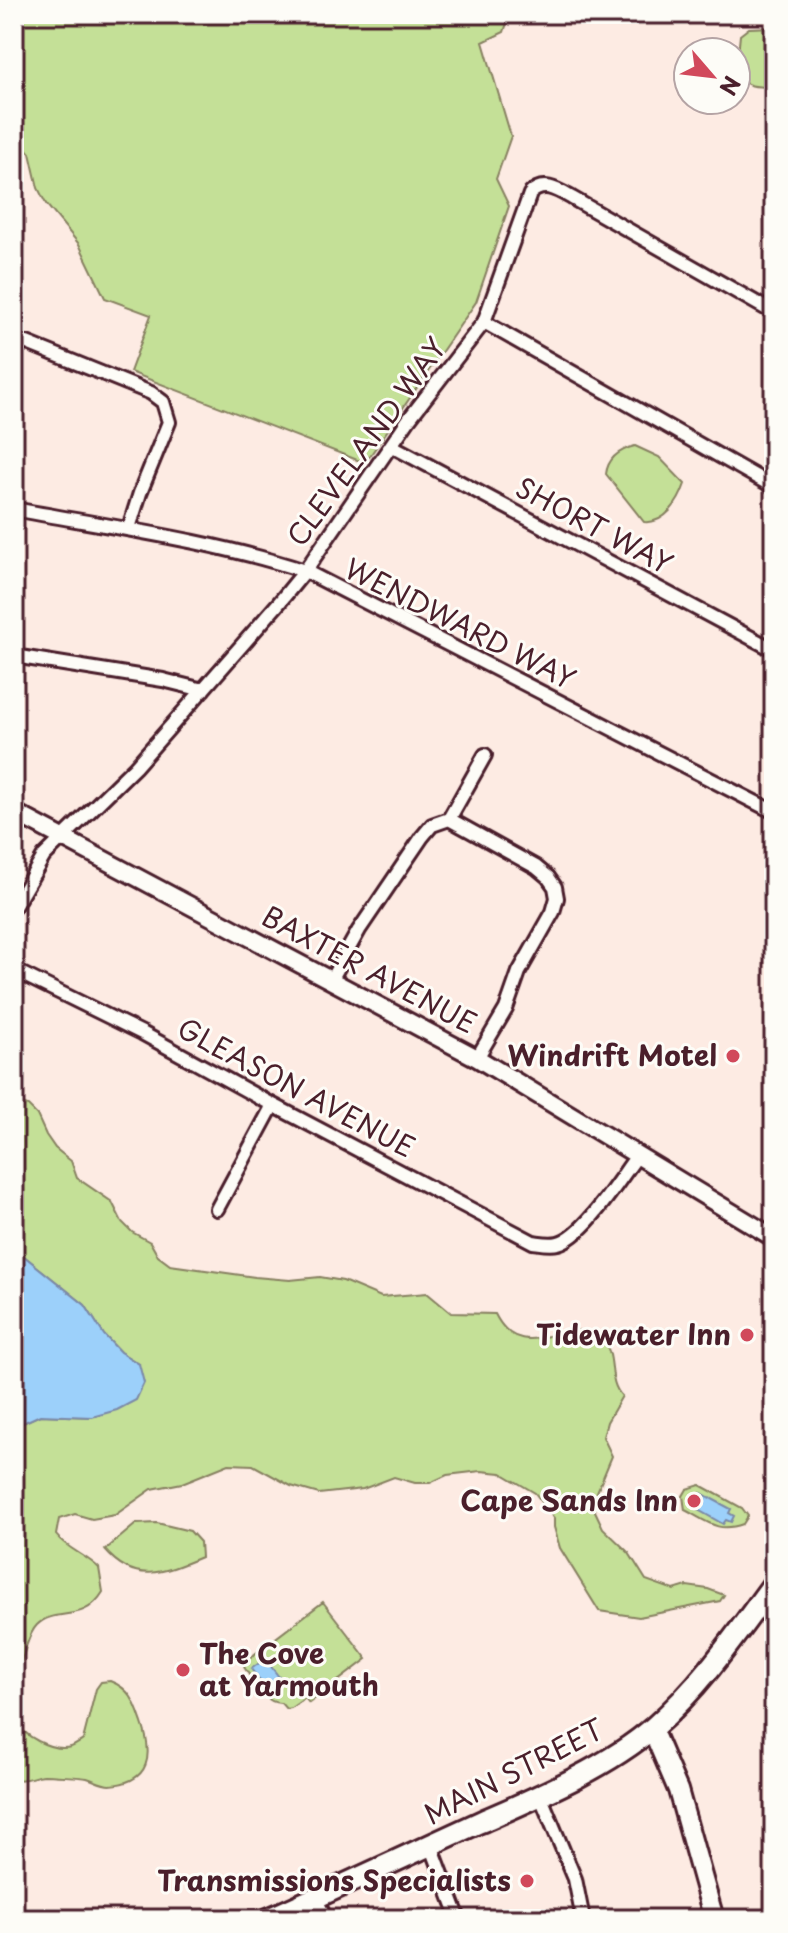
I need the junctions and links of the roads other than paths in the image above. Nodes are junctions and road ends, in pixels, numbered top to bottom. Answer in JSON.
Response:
{"nodes":[{"id":1,"x":774,"y":313,"type":"edge"},
{"id":2,"x":484,"y":322,"type":"junction"},
{"id":3,"x":14,"y":342,"type":"edge"},
{"id":4,"x":392,"y":446,"type":"junction"},
{"id":5,"x":774,"y":487,"type":"edge"},
{"id":6,"x":14,"y":509,"type":"edge"},
{"id":7,"x":129,"y":528,"type":"junction"},
{"id":8,"x":305,"y":571,"type":"junction"},
{"id":9,"x":774,"y":650,"type":"edge"},
{"id":10,"x":14,"y":656,"type":"edge"},
{"id":11,"x":203,"y":690,"type":"junction"},
{"id":12,"x":485,"y":755,"type":"dead end"},
{"id":13,"x":14,"y":812,"type":"edge"},
{"id":14,"x":774,"y":812,"type":"edge"},
{"id":15,"x":449,"y":819,"type":"junction"},
{"id":16,"x":64,"y":837,"type":"junction"},
{"id":17,"x":14,"y":907,"type":"edge"},
{"id":18,"x":14,"y":970,"type":"edge"},
{"id":19,"x":331,"y":980,"type":"junction"},
{"id":20,"x":477,"y":1058,"type":"junction"},
{"id":21,"x":273,"y":1105,"type":"junction"},
{"id":22,"x":637,"y":1156,"type":"junction"},
{"id":23,"x":217,"y":1209,"type":"dead end"},
{"id":24,"x":774,"y":1238,"type":"edge"},
{"id":25,"x":774,"y":1583,"type":"edge"},
{"id":26,"x":652,"y":1729,"type":"junction"},
{"id":27,"x":540,"y":1795,"type":"junction"},
{"id":28,"x":431,"y":1845,"type":"junction"},
{"id":29,"x":315,"y":1898,"type":"junction"},
{"id":30,"x":268,"y":1919,"type":"edge"},
{"id":31,"x":326,"y":1919,"type":"edge"},
{"id":32,"x":459,"y":1919,"type":"edge"},
{"id":33,"x":583,"y":1919,"type":"edge"},
{"id":34,"x":714,"y":1919,"type":"edge"}],
"edges":[{"from":1,"to":2,"type":"street","name":"CLEVELAND WAY"},
{"from":2,"to":4,"type":"street","name":"CLEVELAND WAY"},
{"from":2,"to":5,"type":"street"},
{"from":3,"to":7,"type":"street"},
{"from":4,"to":8,"type":"street","name":"CLEVELAND WAY"},
{"from":4,"to":9,"type":"street","name":"SHORT WAY"},
{"from":6,"to":7,"type":"street","name":"WENDWARD WAY"},
{"from":7,"to":8,"type":"street","name":"WENDWARD WAY"},
{"from":8,"to":11,"type":"street","name":"CLEVELAND WAY"},
{"from":8,"to":14,"type":"street","name":"WENDWARD WAY"},
{"from":10,"to":11,"type":"street"},
{"from":11,"to":16,"type":"street","name":"CLEVELAND WAY"},
{"from":12,"to":15,"type":"street"},
{"from":13,"to":16,"type":"street","name":"BAXTER AVENUE"},
{"from":15,"to":19,"type":"street"},
{"from":15,"to":20,"type":"street"},
{"from":16,"to":17,"type":"street","name":"CLEVELAND WAY"},
{"from":16,"to":19,"type":"street","name":"BAXTER AVENUE"},
{"from":18,"to":21,"type":"street","name":"GLEASON AVENUE"},
{"from":19,"to":20,"type":"street","name":"BAXTER AVENUE"},
{"from":20,"to":22,"type":"street","name":"BAXTER AVENUE"},
{"from":21,"to":22,"type":"street","name":"GLEASON AVENUE"},
{"from":21,"to":23,"type":"street"},
{"from":22,"to":24,"type":"street","name":"BAXTER AVENUE"},
{"from":25,"to":26,"type":"main road","name":"MAIN STREET"},
{"from":26,"to":27,"type":"main road","name":"MAIN STREET"},
{"from":26,"to":34,"type":"main road"},
{"from":27,"to":28,"type":"main road","name":"MAIN STREET"},
{"from":27,"to":33,"type":"street"},
{"from":28,"to":29,"type":"main road","name":"MAIN STREET"},
{"from":28,"to":32,"type":"street"},
{"from":29,"to":30,"type":"main road","name":"MAIN STREET"},
{"from":29,"to":31,"type":"street"}]}
